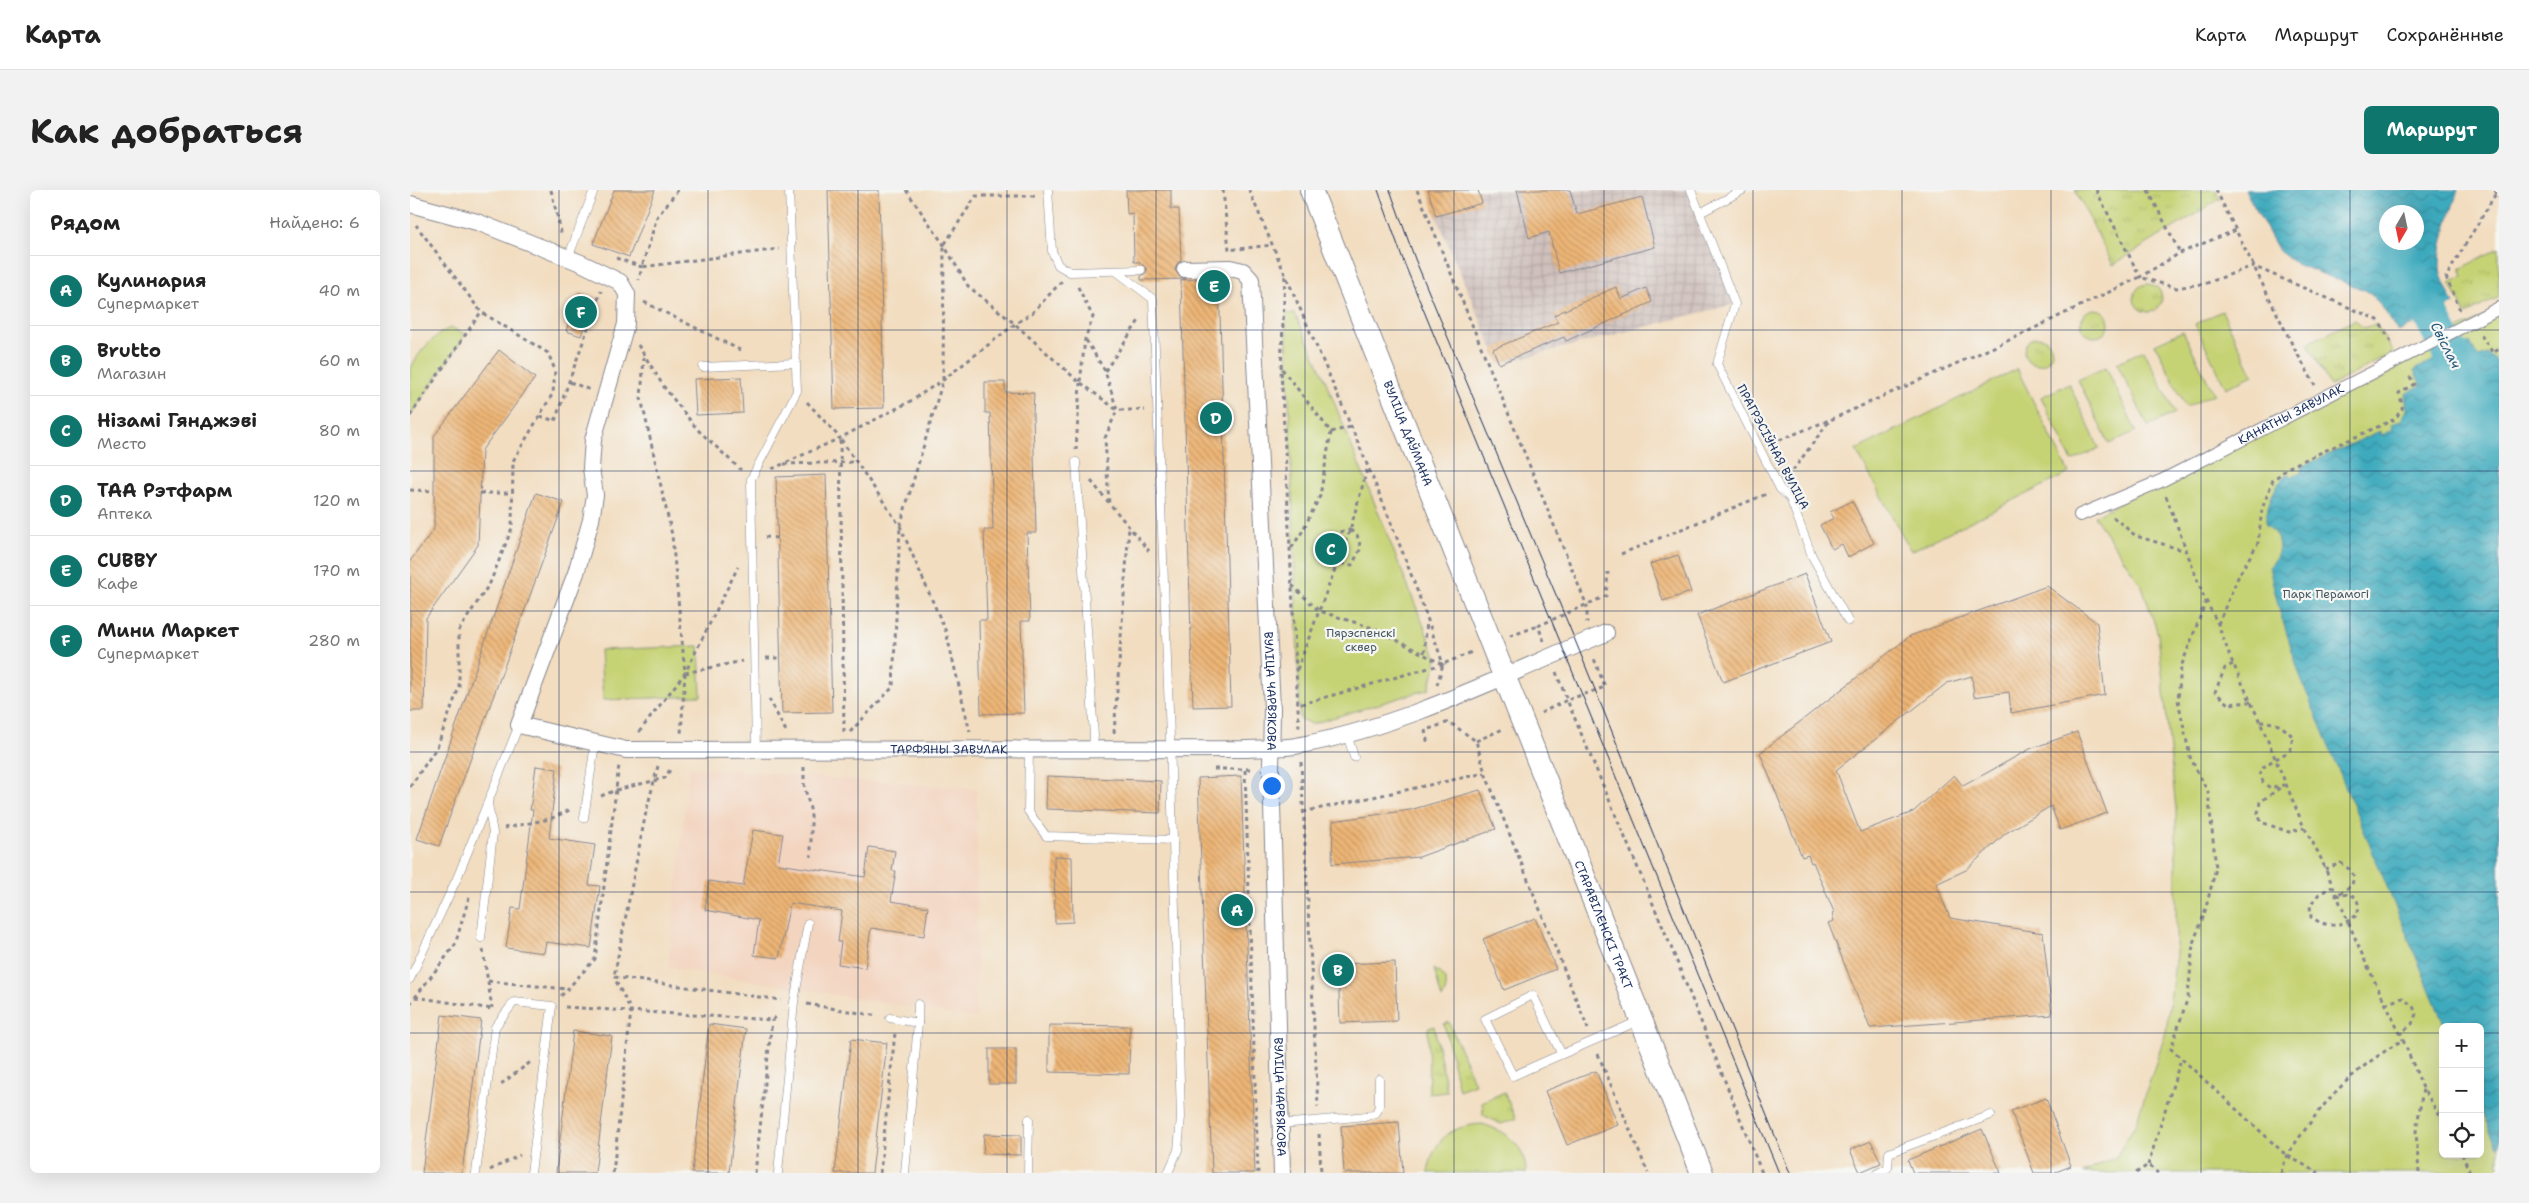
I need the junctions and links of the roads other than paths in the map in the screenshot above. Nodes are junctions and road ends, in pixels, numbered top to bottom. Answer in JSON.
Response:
{"nodes":[{"id":1,"x":594,"y":190,"type":"edge"},
{"id":2,"x":789,"y":190,"type":"edge"},
{"id":3,"x":1311,"y":190,"type":"edge"},
{"id":4,"x":1691,"y":190,"type":"edge"},
{"id":5,"x":1743,"y":190,"type":"edge"},
{"id":6,"x":1049,"y":193,"type":"edge"},
{"id":7,"x":410,"y":204,"type":"edge"},
{"id":8,"x":1700,"y":213,"type":"junction"},
{"id":9,"x":568,"y":258,"type":"junction"},
{"id":10,"x":1186,"y":269,"type":"dead end"},
{"id":11,"x":1141,"y":270,"type":"dead end"},
{"id":12,"x":1116,"y":272,"type":"junction"},
{"id":13,"x":2499,"y":308,"type":"edge"},
{"id":14,"x":795,"y":363,"type":"junction"},
{"id":15,"x":703,"y":367,"type":"dead end"},
{"id":16,"x":1076,"y":462,"type":"road end"},
{"id":17,"x":2080,"y":515,"type":"dead end"},
{"id":18,"x":1848,"y":621,"type":"dead end"},
{"id":19,"x":1606,"y":633,"type":"dead end"},
{"id":20,"x":1505,"y":678,"type":"junction"},
{"id":21,"x":519,"y":725,"type":"junction"},
{"id":22,"x":1347,"y":734,"type":"junction"},
{"id":23,"x":595,"y":744,"type":"junction"},
{"id":24,"x":1093,"y":748,"type":"junction"},
{"id":25,"x":1170,"y":748,"type":"junction"},
{"id":26,"x":1272,"y":748,"type":"junction"},
{"id":27,"x":1029,"y":749,"type":"junction"},
{"id":28,"x":756,"y":750,"type":"junction"},
{"id":29,"x":1354,"y":757,"type":"dead end"},
{"id":30,"x":488,"y":804,"type":"junction"},
{"id":31,"x":584,"y":818,"type":"dead end"},
{"id":32,"x":1174,"y":840,"type":"junction"},
{"id":33,"x":808,"y":923,"type":"dead end"},
{"id":34,"x":481,"y":938,"type":"road end"},
{"id":35,"x":410,"y":979,"type":"edge"},
{"id":36,"x":918,"y":1004,"type":"dead end"},
{"id":37,"x":890,"y":1018,"type":"road end"},
{"id":38,"x":1641,"y":1020,"type":"junction"},
{"id":39,"x":918,"y":1023,"type":"junction"},
{"id":40,"x":1561,"y":1053,"type":"junction"},
{"id":41,"x":1379,"y":1079,"type":"dead end"},
{"id":42,"x":1991,"y":1115,"type":"dead end"},
{"id":43,"x":1029,"y":1119,"type":"dead end"},
{"id":44,"x":1281,"y":1124,"type":"junction"},
{"id":45,"x":476,"y":1173,"type":"edge"},
{"id":46,"x":531,"y":1173,"type":"edge"},
{"id":47,"x":778,"y":1173,"type":"edge"},
{"id":48,"x":905,"y":1173,"type":"edge"},
{"id":49,"x":1028,"y":1173,"type":"edge"},
{"id":50,"x":1168,"y":1173,"type":"edge"},
{"id":51,"x":1282,"y":1173,"type":"edge"},
{"id":52,"x":1702,"y":1173,"type":"edge"},
{"id":53,"x":1878,"y":1173,"type":"edge"}],
"edges":[{"from":1,"to":9,"type":"lane"},
{"from":2,"to":14,"type":"lane"},
{"from":3,"to":20,"type":"main road","name":"ВУЛІЦА ДАЎМАНА"},
{"from":4,"to":8,"type":"lane"},
{"from":5,"to":8,"type":"lane"},
{"from":6,"to":12,"type":"lane"},
{"from":7,"to":9,"type":"street"},
{"from":8,"to":18,"type":"lane","name":"ПРАГРЭСІЎНАЯ ВУЛІЦА"},
{"from":9,"to":21,"type":"street"},
{"from":10,"to":26,"type":"street","name":"ВУЛІЦА ЧАРВЯКОВА"},
{"from":11,"to":12,"type":"lane"},
{"from":12,"to":25,"type":"lane"},
{"from":13,"to":17,"type":"street","name":"КАНАТНЫ ЗАВУЛАК"},
{"from":14,"to":15,"type":"lane"},
{"from":14,"to":28,"type":"lane"},
{"from":16,"to":24,"type":"lane"},
{"from":19,"to":20,"type":"street","name":"ТАРФЯНЫ ЗАВУЛАК"},
{"from":20,"to":22,"type":"street","name":"ТАРФЯНЫ ЗАВУЛАК"},
{"from":20,"to":38,"type":"main road","name":"СТАРАВІЛЕНСКІ ТРАКТ"},
{"from":21,"to":23,"type":"street","name":"ТАРФЯНЫ ЗАВУЛАК"},
{"from":21,"to":30,"type":"lane"},
{"from":22,"to":26,"type":"street","name":"ТАРФЯНЫ ЗАВУЛАК"},
{"from":22,"to":29,"type":"lane"},
{"from":23,"to":28,"type":"street","name":"ТАРФЯНЫ ЗАВУЛАК"},
{"from":23,"to":31,"type":"lane"},
{"from":24,"to":25,"type":"street","name":"ТАРФЯНЫ ЗАВУЛАК"},
{"from":24,"to":27,"type":"street","name":"ТАРФЯНЫ ЗАВУЛАК"},
{"from":25,"to":26,"type":"street","name":"ТАРФЯНЫ ЗАВУЛАК"},
{"from":25,"to":32,"type":"lane"},
{"from":26,"to":44,"type":"street","name":"ВУЛІЦА ЧАРВЯКОВА"},
{"from":27,"to":28,"type":"street","name":"ТАРФЯНЫ ЗАВУЛАК"},
{"from":27,"to":32,"type":"lane"},
{"from":30,"to":34,"type":"lane"},
{"from":30,"to":35,"type":"lane"},
{"from":32,"to":50,"type":"lane"},
{"from":33,"to":47,"type":"lane"},
{"from":36,"to":39,"type":"lane"},
{"from":37,"to":39,"type":"lane"},
{"from":38,"to":40,"type":"lane"},
{"from":38,"to":52,"type":"main road","name":"СТАРАВІЛЕНСКІ ТРАКТ"},
{"from":39,"to":48,"type":"lane"},
{"from":40,"to":40,"type":"lane"},
{"from":41,"to":44,"type":"lane"},
{"from":42,"to":53,"type":"lane"},
{"from":43,"to":49,"type":"lane"},
{"from":44,"to":51,"type":"street","name":"ВУЛІЦА ЧАРВЯКОВА"},
{"from":45,"to":46,"type":"lane"}]}
